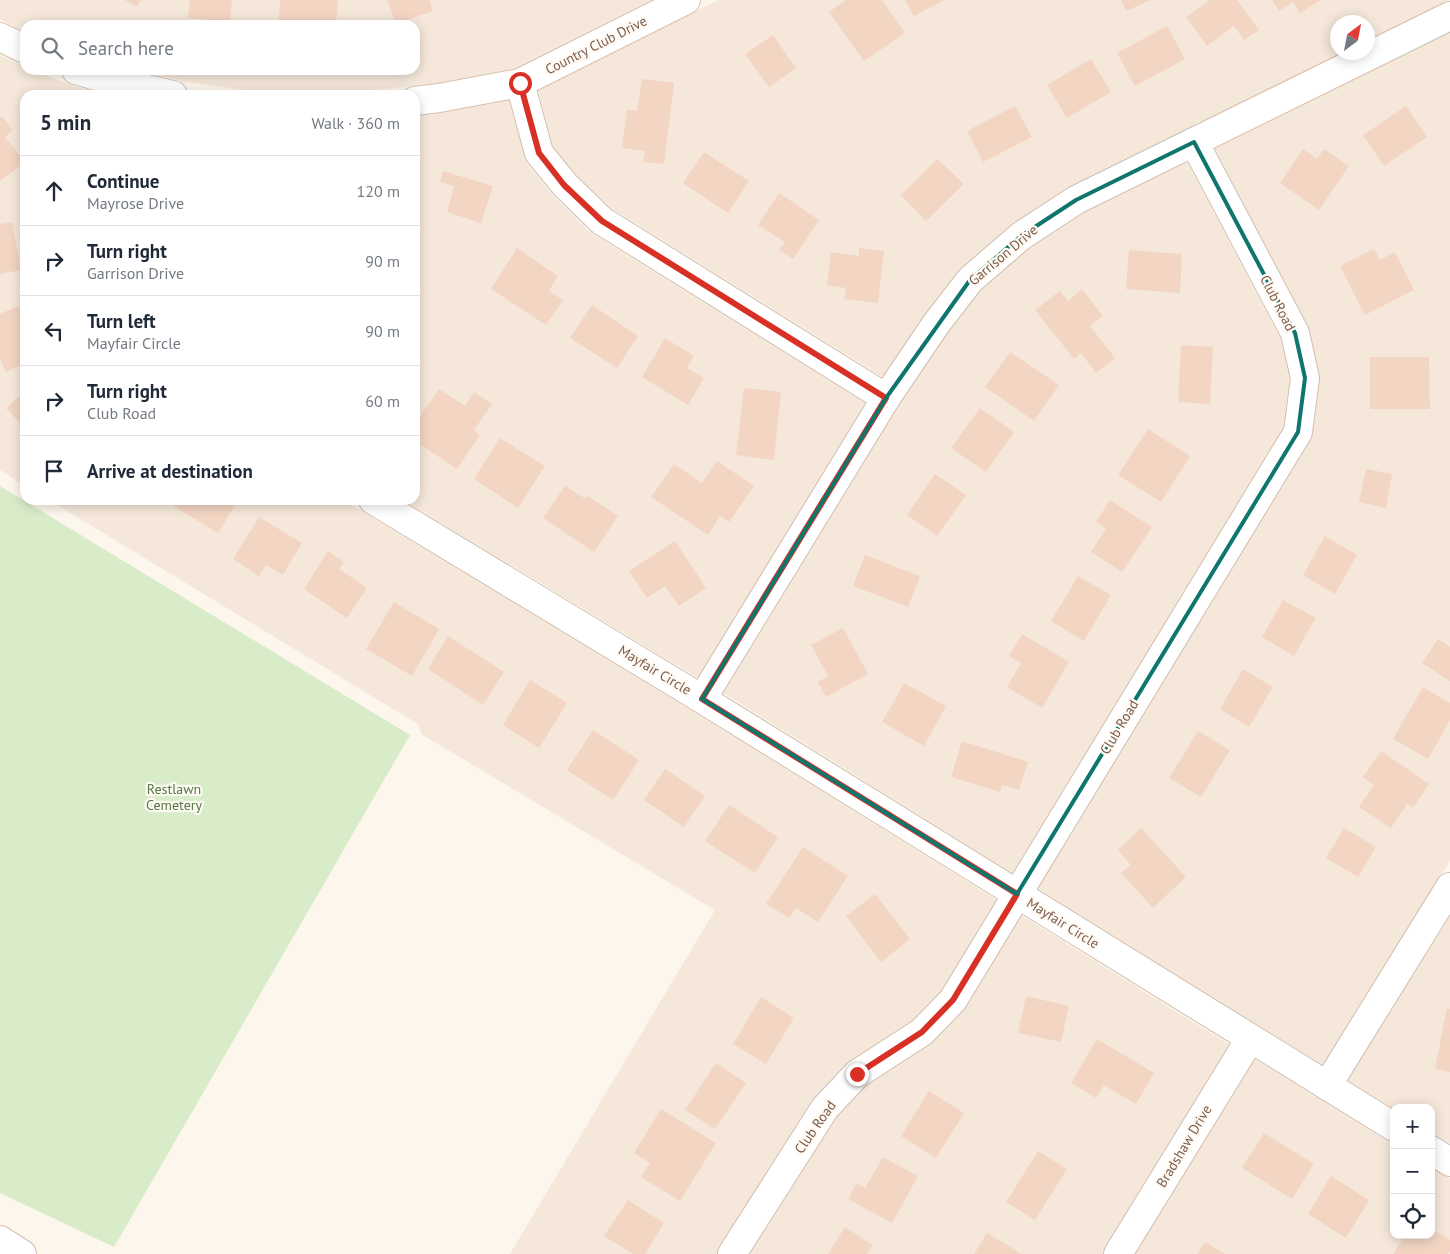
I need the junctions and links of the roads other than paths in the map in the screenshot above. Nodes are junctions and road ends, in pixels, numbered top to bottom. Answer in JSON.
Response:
{"nodes":[{"id":1,"x":686,"y":0,"type":"edge"},
{"id":2,"x":1450,"y":16,"type":"edge"},
{"id":3,"x":0,"y":37,"type":"edge"},
{"id":4,"x":20,"y":47,"type":"edge"},
{"id":5,"x":86,"y":75,"type":"edge"},
{"id":6,"x":520,"y":83,"type":"junction"},
{"id":7,"x":114,"y":89,"type":"edge"},
{"id":8,"x":420,"y":100,"type":"edge"},
{"id":9,"x":1194,"y":142,"type":"junction"},
{"id":10,"x":886,"y":398,"type":"junction"},
{"id":11,"x":381,"y":505,"type":"edge"},
{"id":12,"x":702,"y":699,"type":"junction"},
{"id":13,"x":1450,"y":887,"type":"edge"},
{"id":14,"x":1017,"y":894,"type":"junction"},
{"id":15,"x":1250,"y":1039,"type":"junction"},
{"id":16,"x":1327,"y":1086,"type":"junction"},
{"id":17,"x":1390,"y":1125,"type":"edge"},
{"id":18,"x":1435,"y":1153,"type":"edge"},
{"id":19,"x":1450,"y":1162,"type":"edge"},
{"id":20,"x":0,"y":1240,"type":"edge"},
{"id":21,"x":22,"y":1254,"type":"edge"},
{"id":22,"x":732,"y":1254,"type":"edge"},
{"id":23,"x":1118,"y":1254,"type":"edge"}],
"edges":[{"from":1,"to":6,"type":"street","name":"Country Club Drive"},
{"from":2,"to":9,"type":"street","name":"Garrison Drive"},
{"from":3,"to":4,"type":"street"},
{"from":5,"to":7,"type":"street"},
{"from":6,"to":8,"type":"street","name":"Country Club Drive"},
{"from":6,"to":10,"type":"street"},
{"from":9,"to":10,"type":"street","name":"Garrison Drive"},
{"from":9,"to":14,"type":"street","name":"Club Road"},
{"from":10,"to":12,"type":"street","name":"Garrison Drive"},
{"from":11,"to":12,"type":"street","name":"Mayfair Circle"},
{"from":12,"to":14,"type":"street","name":"Mayfair Circle"},
{"from":13,"to":16,"type":"street"},
{"from":14,"to":15,"type":"street","name":"Mayfair Circle"},
{"from":14,"to":22,"type":"street","name":"Club Road"},
{"from":15,"to":16,"type":"street","name":"Mayfair Circle"},
{"from":15,"to":23,"type":"street","name":"Bradshaw Drive"},
{"from":16,"to":17,"type":"street","name":"Mayfair Circle"},
{"from":18,"to":19,"type":"street"},
{"from":20,"to":21,"type":"street"}]}
